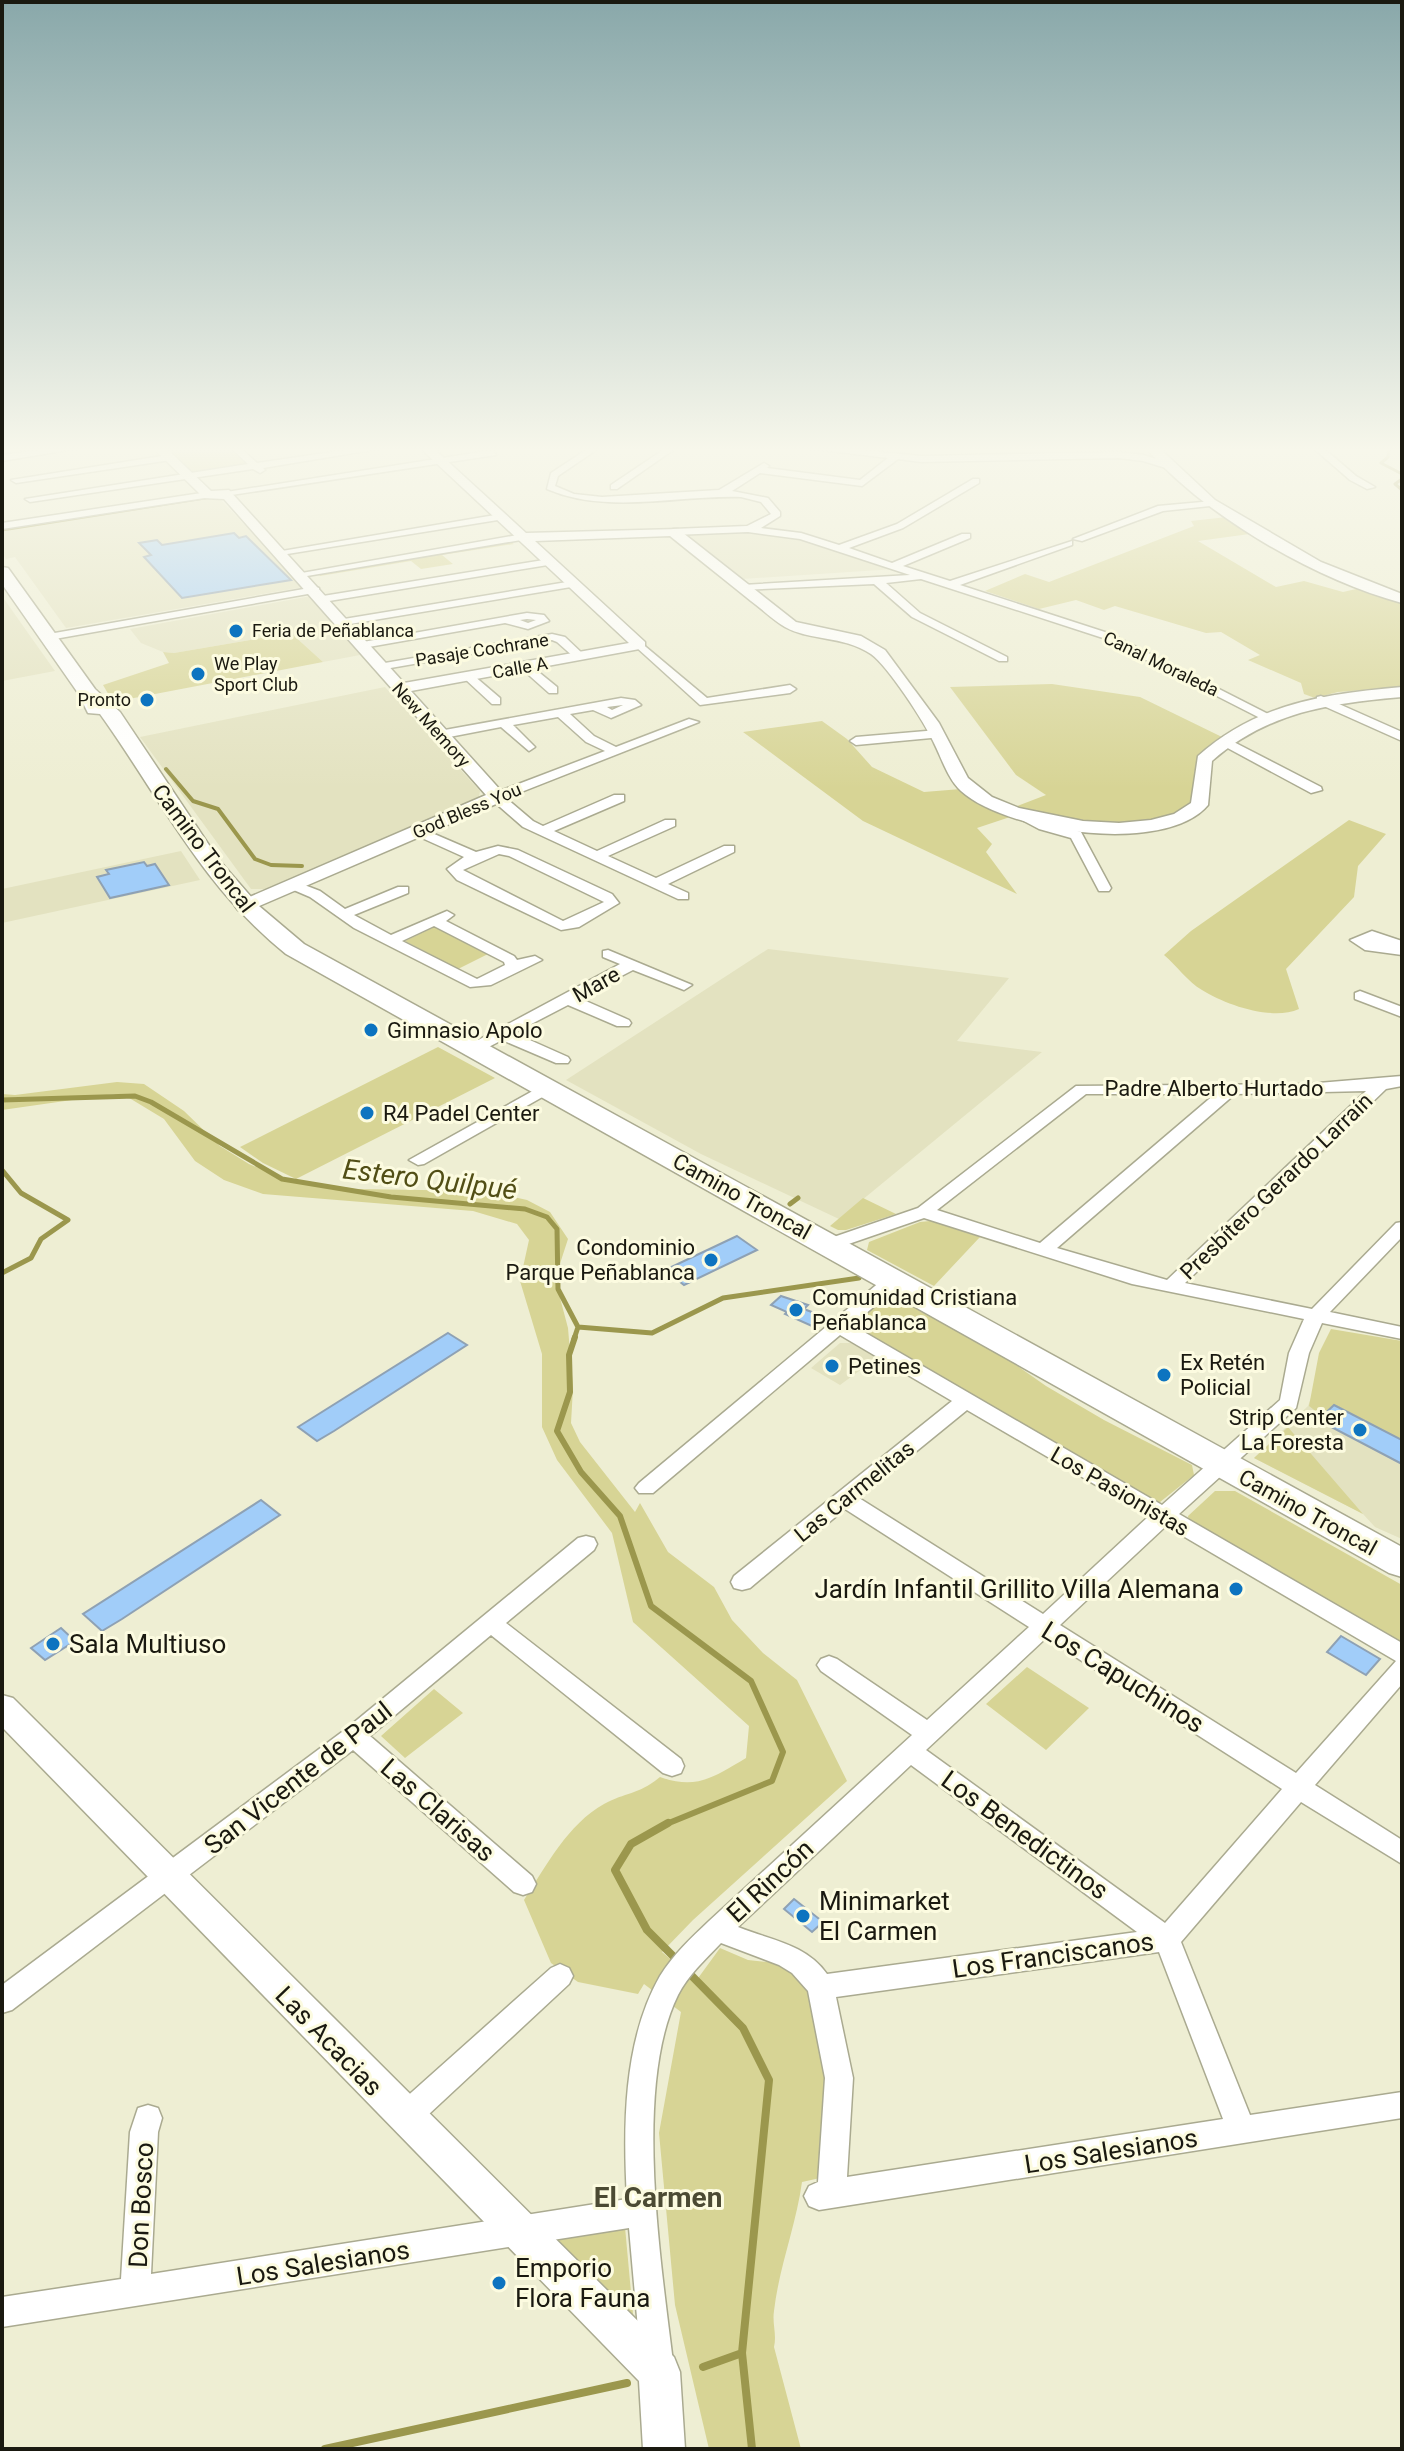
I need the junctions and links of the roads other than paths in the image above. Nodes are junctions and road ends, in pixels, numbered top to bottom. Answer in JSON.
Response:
{"nodes":[{"id":1,"x":289,"y":560,"type":"edge"},
{"id":2,"x":383,"y":560,"type":"edge"},
{"id":3,"x":708,"y":560,"type":"edge"},
{"id":4,"x":876,"y":560,"type":"edge"},
{"id":5,"x":907,"y":560,"type":"edge"},
{"id":6,"x":1018,"y":560,"type":"edge"},
{"id":7,"x":1308,"y":560,"type":"edge"},
{"id":8,"x":550,"y":562,"type":"joint"},
{"id":9,"x":893,"y":566,"type":"junction"},
{"id":10,"x":2,"y":572,"type":"edge"},
{"id":11,"x":301,"y":574,"type":"junction"},
{"id":12,"x":929,"y":577,"type":"junction"},
{"id":13,"x":876,"y":580,"type":"junction"},
{"id":14,"x":439,"y":581,"type":"junction"},
{"id":15,"x":573,"y":584,"type":"junction"},
{"id":16,"x":952,"y":584,"type":"junction"},
{"id":17,"x":743,"y":588,"type":"junction"},
{"id":18,"x":319,"y":594,"type":"junction"},
{"id":19,"x":1398,"y":596,"type":"edge"},
{"id":20,"x":462,"y":603,"type":"junction"},
{"id":21,"x":506,"y":620,"type":"dead end"},
{"id":22,"x":344,"y":622,"type":"junction"},
{"id":23,"x":49,"y":637,"type":"junction"},
{"id":24,"x":363,"y":645,"type":"junction"},
{"id":25,"x":640,"y":645,"type":"junction"},
{"id":26,"x":579,"y":656,"type":"junction"},
{"id":27,"x":1003,"y":659,"type":"dead end"},
{"id":28,"x":379,"y":667,"type":"junction"},
{"id":29,"x":526,"y":667,"type":"junction"},
{"id":30,"x":469,"y":677,"type":"junction"},
{"id":31,"x":399,"y":689,"type":"junction"},
{"id":32,"x":790,"y":689,"type":"dead end"},
{"id":33,"x":553,"y":690,"type":"dead end"},
{"id":34,"x":1402,"y":692,"type":"edge"},
{"id":35,"x":1321,"y":700,"type":"junction"},
{"id":36,"x":496,"y":701,"type":"dead end"},
{"id":37,"x":595,"y":706,"type":"dead end"},
{"id":38,"x":561,"y":713,"type":"junction"},
{"id":39,"x":1266,"y":716,"type":"junction"},
{"id":40,"x":693,"y":722,"type":"dead end"},
{"id":41,"x":504,"y":723,"type":"junction"},
{"id":42,"x":938,"y":734,"type":"junction"},
{"id":43,"x":439,"y":735,"type":"junction"},
{"id":44,"x":1402,"y":737,"type":"edge"},
{"id":45,"x":856,"y":741,"type":"dead end"},
{"id":46,"x":1226,"y":742,"type":"junction"},
{"id":47,"x":529,"y":747,"type":"dead end"},
{"id":48,"x":615,"y":752,"type":"junction"},
{"id":49,"x":1316,"y":790,"type":"dead end"},
{"id":50,"x":497,"y":797,"type":"junction"},
{"id":51,"x":619,"y":798,"type":"dead end"},
{"id":52,"x":1027,"y":817,"type":"junction"},
{"id":53,"x":670,"y":823,"type":"dead end"},
{"id":54,"x":418,"y":831,"type":"junction"},
{"id":55,"x":543,"y":831,"type":"junction"},
{"id":56,"x":729,"y":849,"type":"dead end"},
{"id":57,"x":596,"y":856,"type":"junction"},
{"id":58,"x":475,"y":857,"type":"junction"},
{"id":59,"x":656,"y":884,"type":"junction"},
{"id":60,"x":294,"y":885,"type":"junction"},
{"id":61,"x":1104,"y":888,"type":"dead end"},
{"id":62,"x":403,"y":890,"type":"dead end"},
{"id":63,"x":683,"y":896,"type":"dead end"},
{"id":64,"x":245,"y":906,"type":"junction"},
{"id":65,"x":342,"y":915,"type":"junction"},
{"id":66,"x":390,"y":941,"type":"junction"},
{"id":67,"x":608,"y":954,"type":"dead end"},
{"id":68,"x":535,"y":960,"type":"dead end"},
{"id":69,"x":632,"y":964,"type":"junction"},
{"id":70,"x":514,"y":966,"type":"junction"},
{"id":71,"x":684,"y":985,"type":"dead end"},
{"id":72,"x":1360,"y":996,"type":"dead end"},
{"id":73,"x":568,"y":999,"type":"junction"},
{"id":74,"x":1402,"y":1012,"type":"edge"},
{"id":75,"x":623,"y":1023,"type":"dead end"},
{"id":76,"x":502,"y":1034,"type":"junction"},
{"id":77,"x":475,"y":1048,"type":"junction"},
{"id":78,"x":562,"y":1060,"type":"dead end"},
{"id":79,"x":1402,"y":1081,"type":"edge"},
{"id":80,"x":1381,"y":1085,"type":"junction"},
{"id":81,"x":547,"y":1088,"type":"junction"},
{"id":82,"x":1231,"y":1089,"type":"junction"},
{"id":83,"x":418,"y":1160,"type":"dead end"},
{"id":84,"x":924,"y":1212,"type":"junction"},
{"id":85,"x":1402,"y":1227,"type":"edge"},
{"id":86,"x":831,"y":1244,"type":"junction"},
{"id":87,"x":1042,"y":1251,"type":"junction"},
{"id":88,"x":894,"y":1280,"type":"junction"},
{"id":89,"x":1170,"y":1287,"type":"junction"},
{"id":90,"x":1315,"y":1317,"type":"junction"},
{"id":91,"x":839,"y":1326,"type":"junction"},
{"id":92,"x":1402,"y":1333,"type":"edge"},
{"id":93,"x":966,"y":1400,"type":"junction"},
{"id":94,"x":1221,"y":1464,"type":"junction"},
{"id":95,"x":646,"y":1488,"type":"dead end"},
{"id":96,"x":845,"y":1499,"type":"junction"},
{"id":97,"x":1163,"y":1516,"type":"junction"},
{"id":98,"x":586,"y":1544,"type":"dead end"},
{"id":99,"x":1402,"y":1564,"type":"edge"},
{"id":100,"x":742,"y":1582,"type":"dead end"},
{"id":101,"x":491,"y":1623,"type":"junction"},
{"id":102,"x":1044,"y":1627,"type":"junction"},
{"id":103,"x":1402,"y":1654,"type":"edge"},
{"id":104,"x":829,"y":1665,"type":"dead end"},
{"id":105,"x":1402,"y":1668,"type":"edge"},
{"id":106,"x":2,"y":1707,"type":"edge"},
{"id":107,"x":354,"y":1736,"type":"junction"},
{"id":108,"x":919,"y":1743,"type":"junction"},
{"id":109,"x":672,"y":1766,"type":"dead end"},
{"id":110,"x":1299,"y":1789,"type":"junction"},
{"id":111,"x":1402,"y":1853,"type":"edge"},
{"id":112,"x":169,"y":1878,"type":"junction"},
{"id":113,"x":523,"y":1884,"type":"dead end"},
{"id":114,"x":718,"y":1929,"type":"junction"},
{"id":115,"x":1167,"y":1939,"type":"junction"},
{"id":116,"x":560,"y":1976,"type":"dead end"},
{"id":117,"x":821,"y":1987,"type":"junction"},
{"id":118,"x":2,"y":2001,"type":"edge"},
{"id":119,"x":1402,"y":2105,"type":"edge"},
{"id":120,"x":148,"y":2118,"type":"dead end"},
{"id":121,"x":404,"y":2118,"type":"junction"},
{"id":122,"x":1242,"y":2131,"type":"junction"},
{"id":123,"x":643,"y":2211,"type":"junction"},
{"id":124,"x":520,"y":2231,"type":"junction"},
{"id":125,"x":135,"y":2292,"type":"junction"},
{"id":126,"x":2,"y":2312,"type":"edge"},
{"id":127,"x":659,"y":2372,"type":"junction"},
{"id":128,"x":664,"y":2449,"type":"edge"}],
"edges":[{"from":1,"to":11,"type":"street","name":"New Memory"},
{"from":2,"to":11,"type":"street","name":"Canal Moraleda"},
{"from":3,"to":17,"type":"street"},
{"from":4,"to":9,"type":"street","name":"Canal Moraleda"},
{"from":5,"to":9,"type":"street"},
{"from":6,"to":16,"type":"street"},
{"from":7,"to":19,"type":"street"},
{"from":8,"to":14,"type":"street"},
{"from":8,"to":15,"type":"street"},
{"from":9,"to":12,"type":"street","name":"Canal Moraleda"},
{"from":10,"to":23,"type":"main road","name":"Camino Troncal"},
{"from":11,"to":18,"type":"street","name":"New Memory"},
{"from":12,"to":13,"type":"street"},
{"from":12,"to":16,"type":"street","name":"Canal Moraleda"},
{"from":13,"to":17,"type":"street"},
{"from":13,"to":27,"type":"street"},
{"from":14,"to":18,"type":"street"},
{"from":14,"to":20,"type":"street"},
{"from":15,"to":20,"type":"street"},
{"from":15,"to":25,"type":"street"},
{"from":16,"to":39,"type":"street","name":"Canal Moraleda"},
{"from":17,"to":42,"type":"street"},
{"from":18,"to":22,"type":"street","name":"New Memory"},
{"from":18,"to":23,"type":"street"},
{"from":20,"to":22,"type":"street"},
{"from":21,"to":24,"type":"street"},
{"from":22,"to":24,"type":"street","name":"New Memory"},
{"from":23,"to":64,"type":"main road","name":"Camino Troncal"},
{"from":24,"to":28,"type":"street","name":"New Memory"},
{"from":25,"to":26,"type":"street","name":"Calle A"},
{"from":25,"to":32,"type":"street"},
{"from":26,"to":28,"type":"street","name":"Pasaje Cochrane"},
{"from":26,"to":29,"type":"street","name":"Calle A"},
{"from":28,"to":31,"type":"street","name":"New Memory"},
{"from":29,"to":30,"type":"street","name":"Calle A"},
{"from":29,"to":33,"type":"street"},
{"from":30,"to":31,"type":"street","name":"Calle A"},
{"from":30,"to":36,"type":"street"},
{"from":31,"to":43,"type":"street","name":"New Memory"},
{"from":34,"to":35,"type":"street"},
{"from":35,"to":39,"type":"street"},
{"from":35,"to":44,"type":"street"},
{"from":37,"to":38,"type":"street"},
{"from":38,"to":41,"type":"street"},
{"from":38,"to":48,"type":"street"},
{"from":39,"to":46,"type":"street"},
{"from":40,"to":48,"type":"street","name":"God Bless You"},
{"from":41,"to":43,"type":"street"},
{"from":41,"to":47,"type":"street"},
{"from":42,"to":45,"type":"street"},
{"from":42,"to":52,"type":"street"},
{"from":43,"to":50,"type":"street","name":"New Memory"},
{"from":46,"to":49,"type":"street"},
{"from":46,"to":52,"type":"street"},
{"from":48,"to":50,"type":"street","name":"God Bless You"},
{"from":50,"to":54,"type":"street","name":"God Bless You"},
{"from":50,"to":55,"type":"street","name":"New Memory"},
{"from":51,"to":55,"type":"street"},
{"from":52,"to":61,"type":"street"},
{"from":53,"to":57,"type":"street"},
{"from":54,"to":58,"type":"street"},
{"from":54,"to":60,"type":"street","name":"God Bless You"},
{"from":55,"to":57,"type":"street","name":"New Memory"},
{"from":56,"to":59,"type":"street"},
{"from":57,"to":59,"type":"street","name":"New Memory"},
{"from":58,"to":58,"type":"street"},
{"from":59,"to":63,"type":"street","name":"New Memory"},
{"from":60,"to":64,"type":"street","name":"God Bless You"},
{"from":60,"to":65,"type":"street"},
{"from":62,"to":65,"type":"street"},
{"from":64,"to":77,"type":"main road","name":"Camino Troncal"},
{"from":65,"to":66,"type":"street"},
{"from":66,"to":70,"type":"street"},
{"from":66,"to":70,"type":"street"},
{"from":67,"to":69,"type":"street"},
{"from":68,"to":70,"type":"street"},
{"from":69,"to":71,"type":"street"},
{"from":69,"to":73,"type":"street","name":"Mare"},
{"from":72,"to":74,"type":"street"},
{"from":73,"to":75,"type":"street"},
{"from":73,"to":76,"type":"street","name":"Mare"},
{"from":76,"to":77,"type":"street","name":"Mare"},
{"from":76,"to":78,"type":"street"},
{"from":77,"to":81,"type":"main road","name":"Camino Troncal"},
{"from":79,"to":80,"type":"street","name":"Padre Alberto Hurtado"},
{"from":80,"to":82,"type":"street","name":"Padre Alberto Hurtado"},
{"from":80,"to":89,"type":"street","name":"Presbítero Gerardo Larraín"},
{"from":81,"to":83,"type":"street"},
{"from":81,"to":86,"type":"main road","name":"Camino Troncal"},
{"from":82,"to":84,"type":"street","name":"Padre Alberto Hurtado"},
{"from":82,"to":87,"type":"street"},
{"from":84,"to":86,"type":"street","name":"Padre Alberto Hurtado"},
{"from":84,"to":87,"type":"street"},
{"from":85,"to":90,"type":"street"},
{"from":86,"to":88,"type":"main road","name":"Camino Troncal"},
{"from":87,"to":89,"type":"street"},
{"from":88,"to":91,"type":"street"},
{"from":88,"to":94,"type":"main road","name":"Camino Troncal"},
{"from":89,"to":90,"type":"street"},
{"from":90,"to":92,"type":"street"},
{"from":90,"to":94,"type":"street","name":"El Rincón"},
{"from":91,"to":93,"type":"street","name":"Los Pasionistas"},
{"from":91,"to":95,"type":"street"},
{"from":93,"to":96,"type":"street","name":"Las Carmelitas"},
{"from":93,"to":97,"type":"street","name":"Los Pasionistas"},
{"from":94,"to":97,"type":"street","name":"El Rincón"},
{"from":94,"to":99,"type":"main road","name":"Camino Troncal"},
{"from":96,"to":100,"type":"street","name":"Las Carmelitas"},
{"from":96,"to":102,"type":"street","name":"Los Capuchinos"},
{"from":97,"to":102,"type":"street","name":"El Rincón"},
{"from":97,"to":103,"type":"street","name":"Los Pasionistas"},
{"from":98,"to":101,"type":"street","name":"San Vicente de Paul"},
{"from":101,"to":107,"type":"street","name":"San Vicente de Paul"},
{"from":101,"to":109,"type":"street"},
{"from":102,"to":108,"type":"street","name":"El Rincón"},
{"from":102,"to":110,"type":"street","name":"Los Capuchinos"},
{"from":104,"to":108,"type":"street","name":"Los Benedictinos"},
{"from":105,"to":110,"type":"street","name":"Los Franciscanos"},
{"from":106,"to":112,"type":"street","name":"Las Acacias"},
{"from":107,"to":112,"type":"street","name":"San Vicente de Paul"},
{"from":107,"to":113,"type":"street","name":"Las Clarisas"},
{"from":108,"to":114,"type":"street","name":"El Rincón"},
{"from":108,"to":115,"type":"street","name":"Los Benedictinos"},
{"from":110,"to":111,"type":"street","name":"Los Capuchinos"},
{"from":110,"to":115,"type":"street","name":"Los Franciscanos"},
{"from":112,"to":118,"type":"street","name":"San Vicente de Paul"},
{"from":112,"to":121,"type":"street","name":"Las Acacias"},
{"from":114,"to":117,"type":"street"},
{"from":114,"to":123,"type":"street","name":"El Rincón"},
{"from":115,"to":117,"type":"street","name":"Los Franciscanos"},
{"from":115,"to":122,"type":"street"},
{"from":116,"to":121,"type":"street"},
{"from":117,"to":122,"type":"street","name":"Los Salesianos"},
{"from":119,"to":122,"type":"street","name":"Los Salesianos"},
{"from":120,"to":125,"type":"street","name":"Don Bosco"},
{"from":121,"to":124,"type":"street","name":"Las Acacias"},
{"from":123,"to":124,"type":"street","name":"Los Salesianos"},
{"from":123,"to":127,"type":"street","name":"El Rincón"},
{"from":124,"to":125,"type":"street","name":"Los Salesianos"},
{"from":124,"to":127,"type":"street","name":"Las Acacias"},
{"from":125,"to":126,"type":"street","name":"Los Salesianos"},
{"from":127,"to":128,"type":"street","name":"El Rincón"}]}
